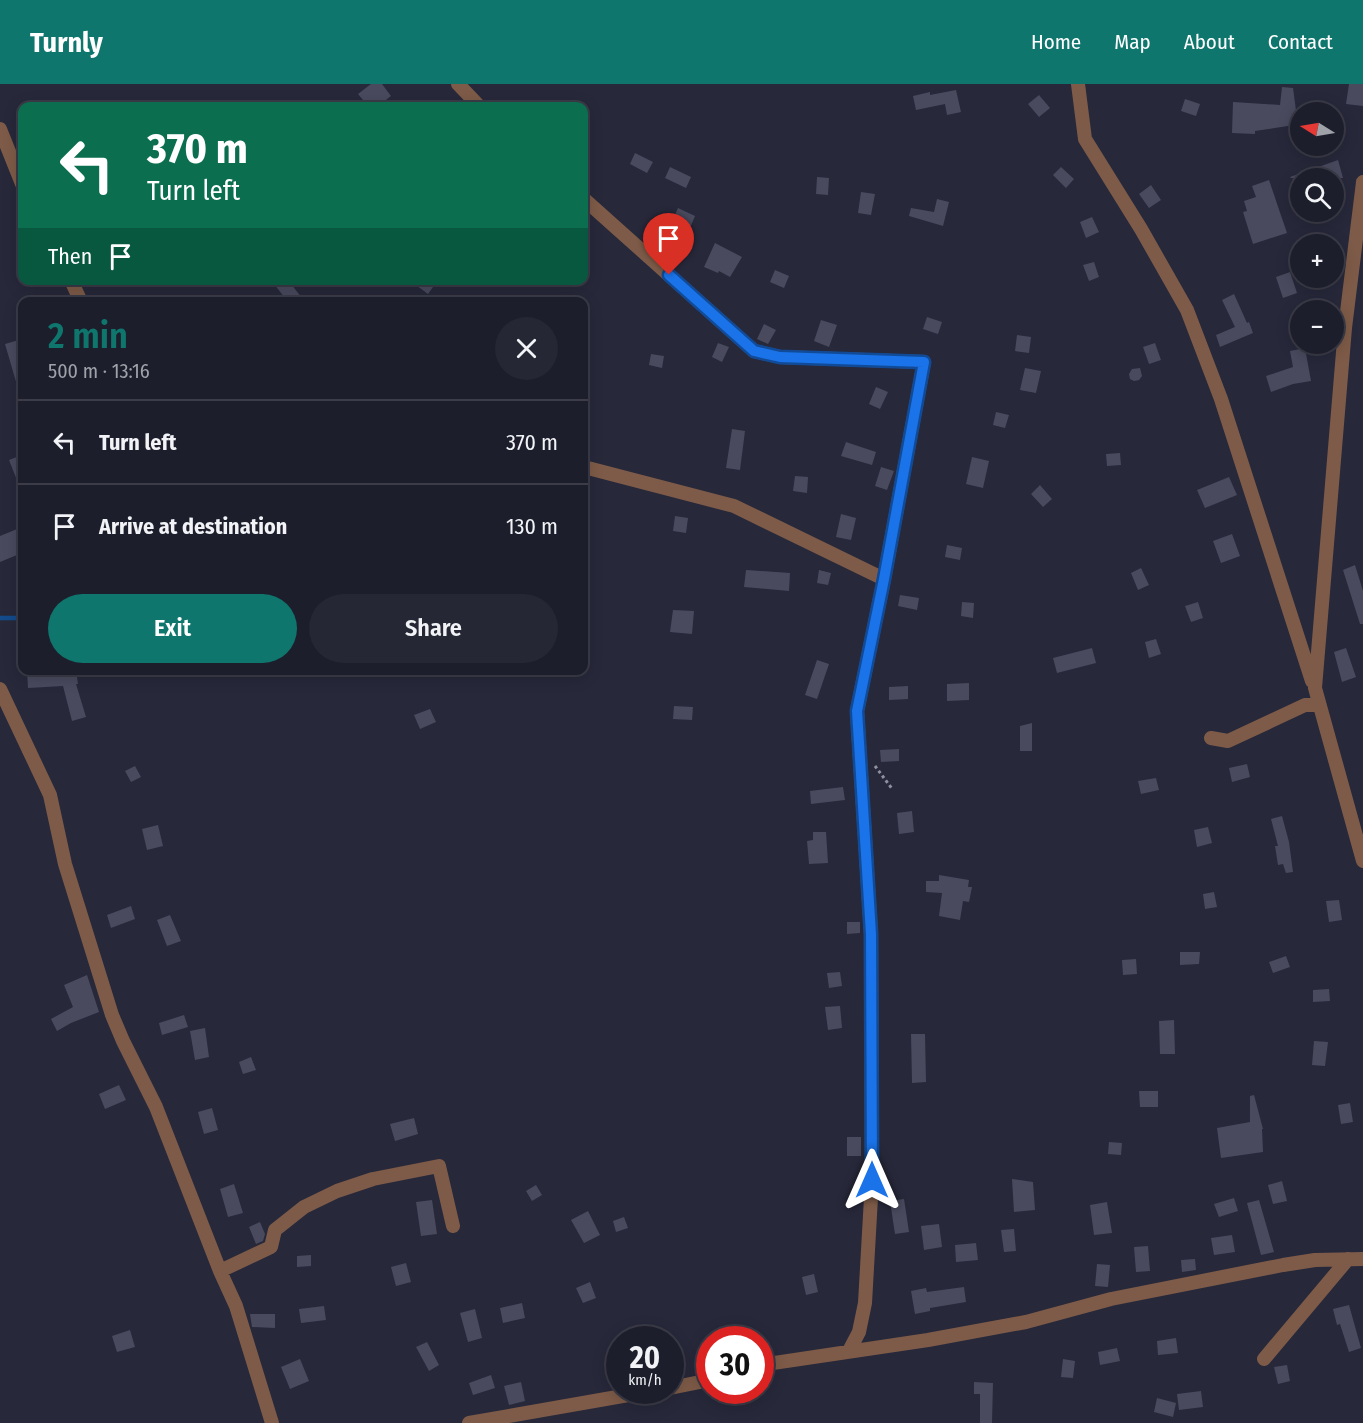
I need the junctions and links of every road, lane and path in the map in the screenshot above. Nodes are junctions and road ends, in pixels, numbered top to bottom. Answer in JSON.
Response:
{"nodes":[{"id":1,"x":458,"y":84,"type":"edge"},
{"id":2,"x":1078,"y":84,"type":"edge"},
{"id":3,"x":475,"y":102,"type":"edge"},
{"id":4,"x":0,"y":129,"type":"edge"},
{"id":5,"x":18,"y":174,"type":"edge"},
{"id":6,"x":1363,"y":182,"type":"edge"},
{"id":7,"x":588,"y":203,"type":"edge"},
{"id":8,"x":588,"y":468,"type":"edge"},
{"id":9,"x":884,"y":579,"type":"junction"},
{"id":10,"x":1315,"y":688,"type":"junction"},
{"id":11,"x":0,"y":689,"type":"edge"},
{"id":12,"x":1319,"y":705,"type":"junction"},
{"id":13,"x":1211,"y":738,"type":"dead end"},
{"id":14,"x":1363,"y":861,"type":"edge"},
{"id":15,"x":453,"y":1226,"type":"dead end"},
{"id":16,"x":1348,"y":1259,"type":"junction"},
{"id":17,"x":1363,"y":1259,"type":"edge"},
{"id":18,"x":220,"y":1271,"type":"junction"},
{"id":19,"x":849,"y":1351,"type":"junction"},
{"id":20,"x":1264,"y":1359,"type":"dead end"},
{"id":21,"x":774,"y":1363,"type":"edge"},
{"id":22,"x":606,"y":1399,"type":"edge"},
{"id":23,"x":272,"y":1423,"type":"edge"},
{"id":24,"x":469,"y":1423,"type":"edge"}],
"edges":[{"from":1,"to":3,"type":"street"},
{"from":2,"to":10,"type":"street"},
{"from":4,"to":5,"type":"street"},
{"from":6,"to":10,"type":"street"},
{"from":7,"to":9,"type":"street"},
{"from":8,"to":9,"type":"street"},
{"from":9,"to":19,"type":"street"},
{"from":10,"to":12,"type":"street"},
{"from":11,"to":18,"type":"street"},
{"from":12,"to":13,"type":"street"},
{"from":12,"to":14,"type":"street"},
{"from":15,"to":18,"type":"street"},
{"from":16,"to":17,"type":"street"},
{"from":16,"to":19,"type":"street"},
{"from":16,"to":20,"type":"street"},
{"from":18,"to":23,"type":"street"},
{"from":19,"to":21,"type":"street"},
{"from":22,"to":24,"type":"street"}]}
